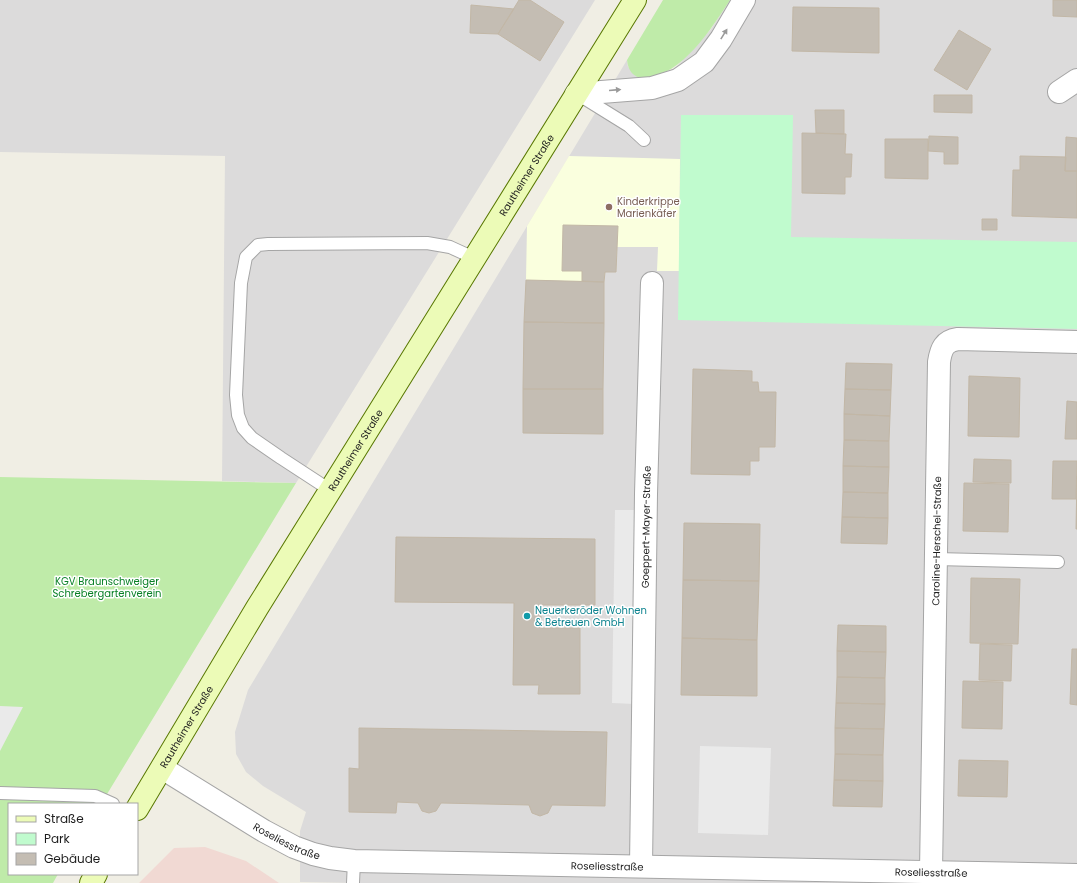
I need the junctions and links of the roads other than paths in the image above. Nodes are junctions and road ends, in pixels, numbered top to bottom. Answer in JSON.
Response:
{"nodes":[{"id":1,"x":635,"y":0,"type":"edge"},
{"id":2,"x":744,"y":0,"type":"edge"},
{"id":3,"x":1077,"y":80,"type":"edge"},
{"id":4,"x":1059,"y":92,"type":"dead end"},
{"id":5,"x":576,"y":94,"type":"junction"},
{"id":6,"x":644,"y":140,"type":"dead end"},
{"id":7,"x":474,"y":258,"type":"junction"},
{"id":8,"x":652,"y":283,"type":"dead end"},
{"id":9,"x":1077,"y":342,"type":"edge"},
{"id":10,"x":330,"y":490,"type":"junction"},
{"id":11,"x":936,"y":559,"type":"junction"},
{"id":12,"x":1058,"y":562,"type":"dead end"},
{"id":13,"x":162,"y":768,"type":"junction"},
{"id":14,"x":0,"y":793,"type":"edge"},
{"id":15,"x":111,"y":803,"type":"edge"},
{"id":16,"x":138,"y":807,"type":"edge"},
{"id":17,"x":354,"y":861,"type":"junction"},
{"id":18,"x":641,"y":866,"type":"junction"},
{"id":19,"x":931,"y":872,"type":"junction"},
{"id":20,"x":1077,"y":875,"type":"edge"},
{"id":21,"x":353,"y":883,"type":"edge"}],
"edges":[{"from":1,"to":5,"type":"main road","name":"Rautheimer Straße"},
{"from":5,"to":2,"type":"street","one_way":true},
{"from":3,"to":4,"type":"street"},
{"from":5,"to":6,"type":"lane"},
{"from":5,"to":7,"type":"main road","name":"Rautheimer Straße"},
{"from":7,"to":10,"type":"main road","name":"Rautheimer Straße"},
{"from":7,"to":10,"type":"lane"},
{"from":8,"to":18,"type":"street","name":"Goeppert-Mayer-Straße"},
{"from":9,"to":11,"type":"street","name":"Caroline-Herschel-Straße"},
{"from":10,"to":13,"type":"main road","name":"Rautheimer Straße"},
{"from":11,"to":12,"type":"lane"},
{"from":11,"to":19,"type":"street","name":"Caroline-Herschel-Straße"},
{"from":13,"to":16,"type":"main road","name":"Rautheimer Straße"},
{"from":13,"to":17,"type":"street","name":"Roseliesstraße"},
{"from":14,"to":15,"type":"lane"},
{"from":17,"to":18,"type":"street","name":"Roseliesstraße"},
{"from":17,"to":21,"type":"lane"},
{"from":18,"to":19,"type":"street","name":"Roseliesstraße"},
{"from":19,"to":20,"type":"street","name":"Roseliesstraße"}]}
